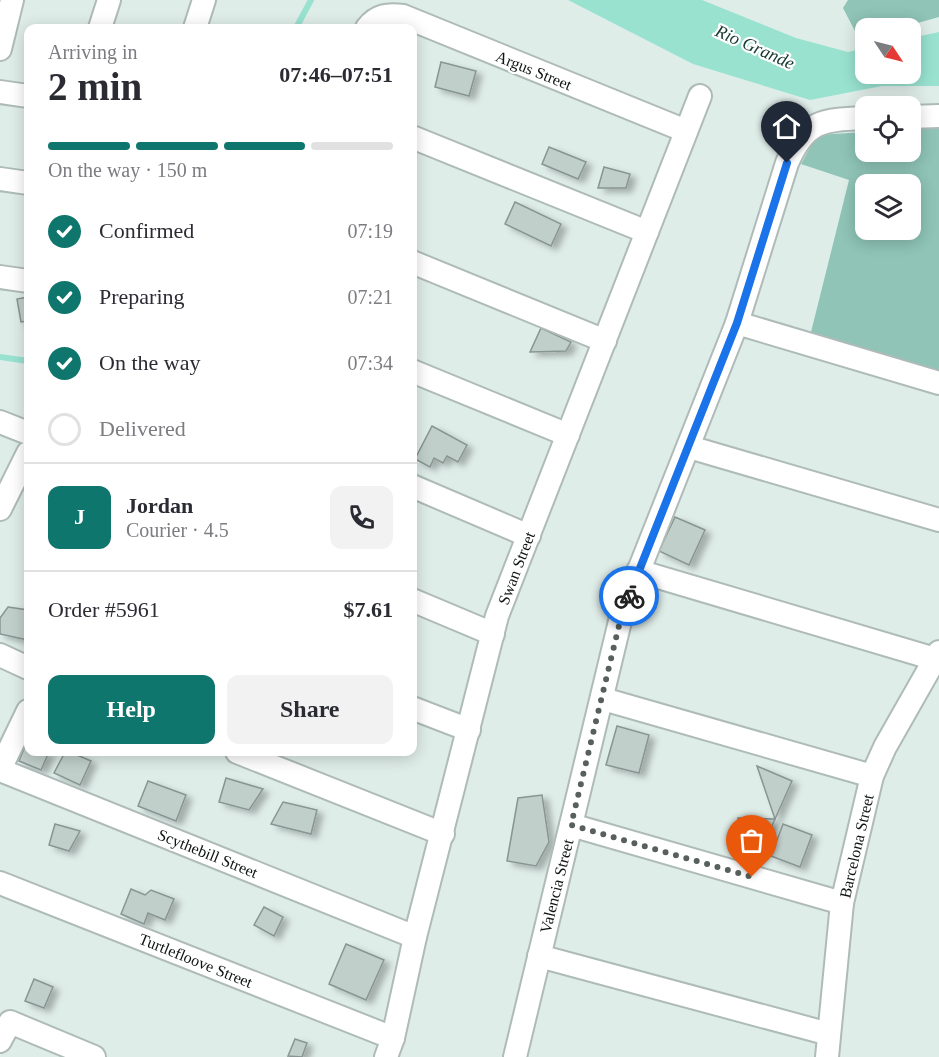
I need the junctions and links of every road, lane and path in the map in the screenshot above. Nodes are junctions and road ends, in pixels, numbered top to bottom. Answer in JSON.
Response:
{"nodes":[{"id":1,"x":12,"y":0,"type":"edge"},
{"id":2,"x":109,"y":0,"type":"edge"},
{"id":3,"x":204,"y":0,"type":"edge"},
{"id":4,"x":374,"y":22,"type":"edge"},
{"id":5,"x":101,"y":24,"type":"edge"},
{"id":6,"x":196,"y":24,"type":"edge"},
{"id":7,"x":0,"y":49,"type":"edge"},
{"id":8,"x":0,"y":92,"type":"edge"},
{"id":9,"x":24,"y":95,"type":"edge"},
{"id":10,"x":700,"y":96,"type":"dead end"},
{"id":11,"x":939,"y":116,"type":"edge"},
{"id":12,"x":921,"y":117,"type":"edge"},
{"id":13,"x":855,"y":118,"type":"edge"},
{"id":14,"x":686,"y":131,"type":"junction"},
{"id":15,"x":417,"y":139,"type":"edge"},
{"id":16,"x":0,"y":179,"type":"edge"},
{"id":17,"x":24,"y":182,"type":"edge"},
{"id":18,"x":647,"y":232,"type":"junction"},
{"id":19,"x":417,"y":264,"type":"edge"},
{"id":20,"x":0,"y":276,"type":"edge"},
{"id":21,"x":24,"y":280,"type":"edge"},
{"id":22,"x":737,"y":323,"type":"junction"},
{"id":23,"x":605,"y":341,"type":"junction"},
{"id":24,"x":417,"y":372,"type":"edge"},
{"id":25,"x":939,"y":383,"type":"edge"},
{"id":26,"x":0,"y":422,"type":"edge"},
{"id":27,"x":24,"y":431,"type":"edge"},
{"id":28,"x":568,"y":435,"type":"junction"},
{"id":29,"x":689,"y":447,"type":"junction"},
{"id":30,"x":24,"y":461,"type":"edge"},
{"id":31,"x":417,"y":488,"type":"edge"},
{"id":32,"x":0,"y":509,"type":"edge"},
{"id":33,"x":939,"y":520,"type":"edge"},
{"id":34,"x":529,"y":536,"type":"junction"},
{"id":35,"x":638,"y":572,"type":"junction"},
{"id":36,"x":417,"y":602,"type":"edge"},
{"id":37,"x":493,"y":634,"type":"junction"},
{"id":38,"x":0,"y":655,"type":"edge"},
{"id":39,"x":937,"y":656,"type":"edge"},
{"id":40,"x":24,"y":666,"type":"edge"},
{"id":41,"x":603,"y":699,"type":"junction"},
{"id":42,"x":417,"y":710,"type":"edge"},
{"id":43,"x":24,"y":719,"type":"edge"},
{"id":44,"x":469,"y":730,"type":"junction"},
{"id":45,"x":247,"y":756,"type":"edge"},
{"id":46,"x":0,"y":769,"type":"edge"},
{"id":47,"x":872,"y":776,"type":"junction"},
{"id":48,"x":571,"y":825,"type":"junction"},
{"id":49,"x":443,"y":834,"type":"junction"},
{"id":50,"x":0,"y":883,"type":"edge"},
{"id":51,"x":842,"y":903,"type":"junction"},
{"id":52,"x":415,"y":937,"type":"junction"},
{"id":53,"x":539,"y":956,"type":"junction"},
{"id":54,"x":5,"y":1031,"type":"edge"},
{"id":55,"x":829,"y":1034,"type":"junction"},
{"id":56,"x":389,"y":1048,"type":"edge"},
{"id":57,"x":94,"y":1057,"type":"edge"},
{"id":58,"x":514,"y":1057,"type":"edge"},
{"id":59,"x":827,"y":1057,"type":"edge"}],
"edges":[{"from":1,"to":7,"type":"street"},
{"from":2,"to":5,"type":"street"},
{"from":3,"to":6,"type":"street"},
{"from":4,"to":14,"type":"street","name":"Argus Street"},
{"from":8,"to":9,"type":"street"},
{"from":10,"to":14,"type":"street","name":"Swan Street"},
{"from":11,"to":12,"type":"street"},
{"from":13,"to":22,"type":"street","name":"Valencia Street"},
{"from":14,"to":18,"type":"street","name":"Swan Street"},
{"from":15,"to":18,"type":"street"},
{"from":16,"to":17,"type":"street"},
{"from":18,"to":23,"type":"street","name":"Swan Street"},
{"from":19,"to":23,"type":"street"},
{"from":20,"to":21,"type":"street"},
{"from":22,"to":25,"type":"street"},
{"from":22,"to":29,"type":"street","name":"Valencia Street"},
{"from":23,"to":28,"type":"street","name":"Swan Street"},
{"from":24,"to":28,"type":"street"},
{"from":26,"to":27,"type":"street"},
{"from":28,"to":34,"type":"street","name":"Swan Street"},
{"from":29,"to":33,"type":"street"},
{"from":29,"to":35,"type":"street","name":"Valencia Street"},
{"from":30,"to":32,"type":"street"},
{"from":31,"to":34,"type":"street"},
{"from":34,"to":37,"type":"street","name":"Swan Street"},
{"from":35,"to":39,"type":"street"},
{"from":35,"to":41,"type":"street","name":"Valencia Street"},
{"from":36,"to":37,"type":"street"},
{"from":37,"to":44,"type":"street","name":"Swan Street"},
{"from":38,"to":40,"type":"street"},
{"from":39,"to":47,"type":"street","name":"Barcelona Street"},
{"from":41,"to":47,"type":"street"},
{"from":41,"to":48,"type":"street","name":"Valencia Street"},
{"from":42,"to":44,"type":"street"},
{"from":43,"to":46,"type":"street"},
{"from":44,"to":49,"type":"street","name":"Swan Street"},
{"from":45,"to":49,"type":"street"},
{"from":46,"to":52,"type":"street","name":"Scythebill Street"},
{"from":47,"to":51,"type":"street","name":"Barcelona Street"},
{"from":48,"to":51,"type":"street"},
{"from":48,"to":53,"type":"street","name":"Valencia Street"},
{"from":49,"to":52,"type":"street","name":"Swan Street"},
{"from":50,"to":56,"type":"street","name":"Turtlefloove Street"},
{"from":51,"to":55,"type":"street","name":"Barcelona Street"},
{"from":52,"to":56,"type":"street","name":"Swan Street"},
{"from":53,"to":55,"type":"street"},
{"from":53,"to":58,"type":"street","name":"Valencia Street"},
{"from":54,"to":57,"type":"street"},
{"from":55,"to":59,"type":"street","name":"Barcelona Street"}]}
